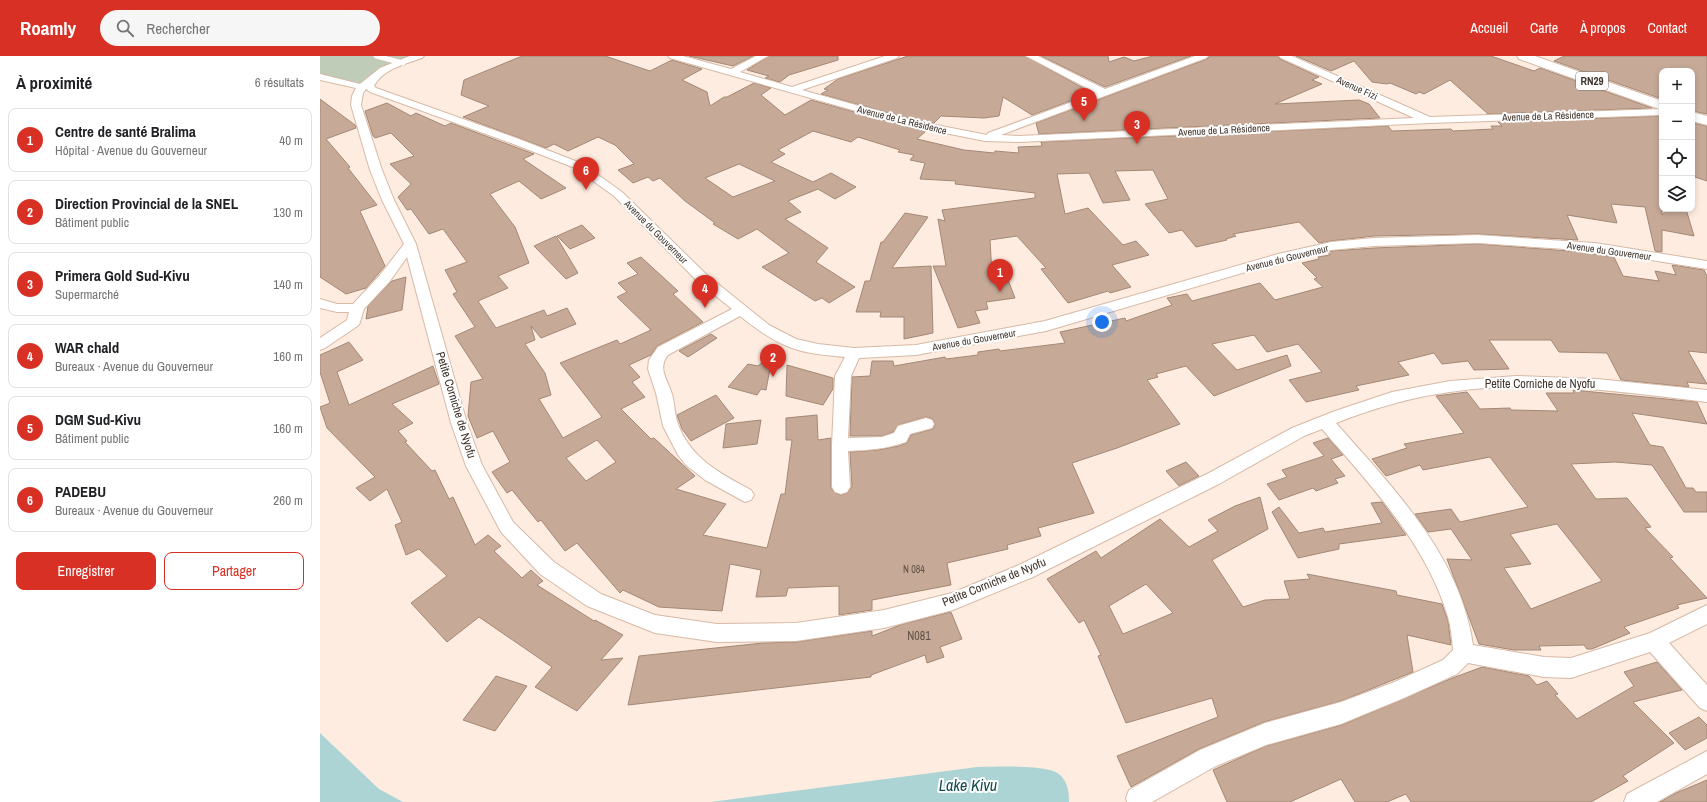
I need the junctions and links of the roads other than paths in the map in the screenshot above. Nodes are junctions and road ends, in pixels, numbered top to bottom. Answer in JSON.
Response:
{"nodes":[{"id":1,"x":376,"y":56,"type":"edge"},
{"id":2,"x":419,"y":56,"type":"edge"},
{"id":3,"x":673,"y":56,"type":"edge"},
{"id":4,"x":763,"y":56,"type":"edge"},
{"id":5,"x":894,"y":56,"type":"edge"},
{"id":6,"x":1031,"y":56,"type":"edge"},
{"id":7,"x":1203,"y":56,"type":"edge"},
{"id":8,"x":1284,"y":56,"type":"edge"},
{"id":9,"x":1523,"y":56,"type":"edge"},
{"id":10,"x":403,"y":62,"type":"junction"},
{"id":11,"x":733,"y":72,"type":"junction"},
{"id":12,"x":320,"y":77,"type":"edge"},
{"id":13,"x":367,"y":83,"type":"junction"},
{"id":14,"x":792,"y":90,"type":"junction"},
{"id":15,"x":1104,"y":93,"type":"junction"},
{"id":16,"x":1659,"y":105,"type":"edge"},
{"id":17,"x":1659,"y":112,"type":"edge"},
{"id":18,"x":1695,"y":117,"type":"edge"},
{"id":19,"x":1430,"y":120,"type":"junction"},
{"id":20,"x":1707,"y":120,"type":"edge"},
{"id":21,"x":985,"y":138,"type":"junction"},
{"id":22,"x":410,"y":244,"type":"junction"},
{"id":23,"x":1707,"y":265,"type":"edge"},
{"id":24,"x":320,"y":303,"type":"edge"},
{"id":25,"x":356,"y":308,"type":"junction"},
{"id":26,"x":741,"y":310,"type":"junction"},
{"id":27,"x":320,"y":345,"type":"edge"},
{"id":28,"x":854,"y":353,"type":"junction"},
{"id":29,"x":1707,"y":396,"type":"edge"},
{"id":30,"x":1325,"y":422,"type":"junction"},
{"id":31,"x":926,"y":424,"type":"dead end"},
{"id":32,"x":840,"y":445,"type":"junction"},
{"id":33,"x":841,"y":487,"type":"dead end"},
{"id":34,"x":745,"y":495,"type":"dead end"},
{"id":35,"x":1707,"y":614,"type":"edge"},
{"id":36,"x":1654,"y":641,"type":"junction"},
{"id":37,"x":1464,"y":653,"type":"junction"},
{"id":38,"x":1707,"y":701,"type":"edge"},
{"id":39,"x":1707,"y":762,"type":"edge"},
{"id":40,"x":1137,"y":798,"type":"dead end"},
{"id":41,"x":1635,"y":802,"type":"edge"}],
"edges":[{"from":1,"to":10,"type":"lane"},
{"from":2,"to":10,"type":"street"},
{"from":3,"to":11,"type":"street"},
{"from":4,"to":11,"type":"street"},
{"from":5,"to":14,"type":"street"},
{"from":6,"to":15,"type":"street"},
{"from":7,"to":15,"type":"street"},
{"from":8,"to":19,"type":"street","name":"Avenue Fizi"},
{"from":9,"to":16,"type":"main road","number":"RN29"},
{"from":10,"to":13,"type":"street"},
{"from":11,"to":14,"type":"street"},
{"from":12,"to":13,"type":"street"},
{"from":13,"to":22,"type":"street","name":"Petite Corniche de Nyofu"},
{"from":13,"to":26,"type":"street","name":"Avenue du Gouverneur"},
{"from":14,"to":21,"type":"street","name":"Avenue de La Résidence"},
{"from":15,"to":21,"type":"street"},
{"from":17,"to":19,"type":"street","name":"Avenue de La Résidence"},
{"from":18,"to":20,"type":"main road"},
{"from":19,"to":21,"type":"street","name":"Avenue de La Résidence"},
{"from":22,"to":25,"type":"street"},
{"from":22,"to":30,"type":"street","name":"Petite Corniche de Nyofu"},
{"from":23,"to":28,"type":"street","name":"Avenue du Gouverneur"},
{"from":24,"to":25,"type":"street"},
{"from":25,"to":27,"type":"street"},
{"from":26,"to":28,"type":"street","name":"Avenue du Gouverneur"},
{"from":26,"to":34,"type":"street"},
{"from":28,"to":32,"type":"street"},
{"from":29,"to":30,"type":"street","name":"Petite Corniche de Nyofu"},
{"from":30,"to":37,"type":"street"},
{"from":31,"to":32,"type":"street"},
{"from":32,"to":33,"type":"street"},
{"from":35,"to":36,"type":"street"},
{"from":36,"to":37,"type":"street"},
{"from":36,"to":38,"type":"street"},
{"from":37,"to":40,"type":"street"},
{"from":39,"to":41,"type":"street"}]}
